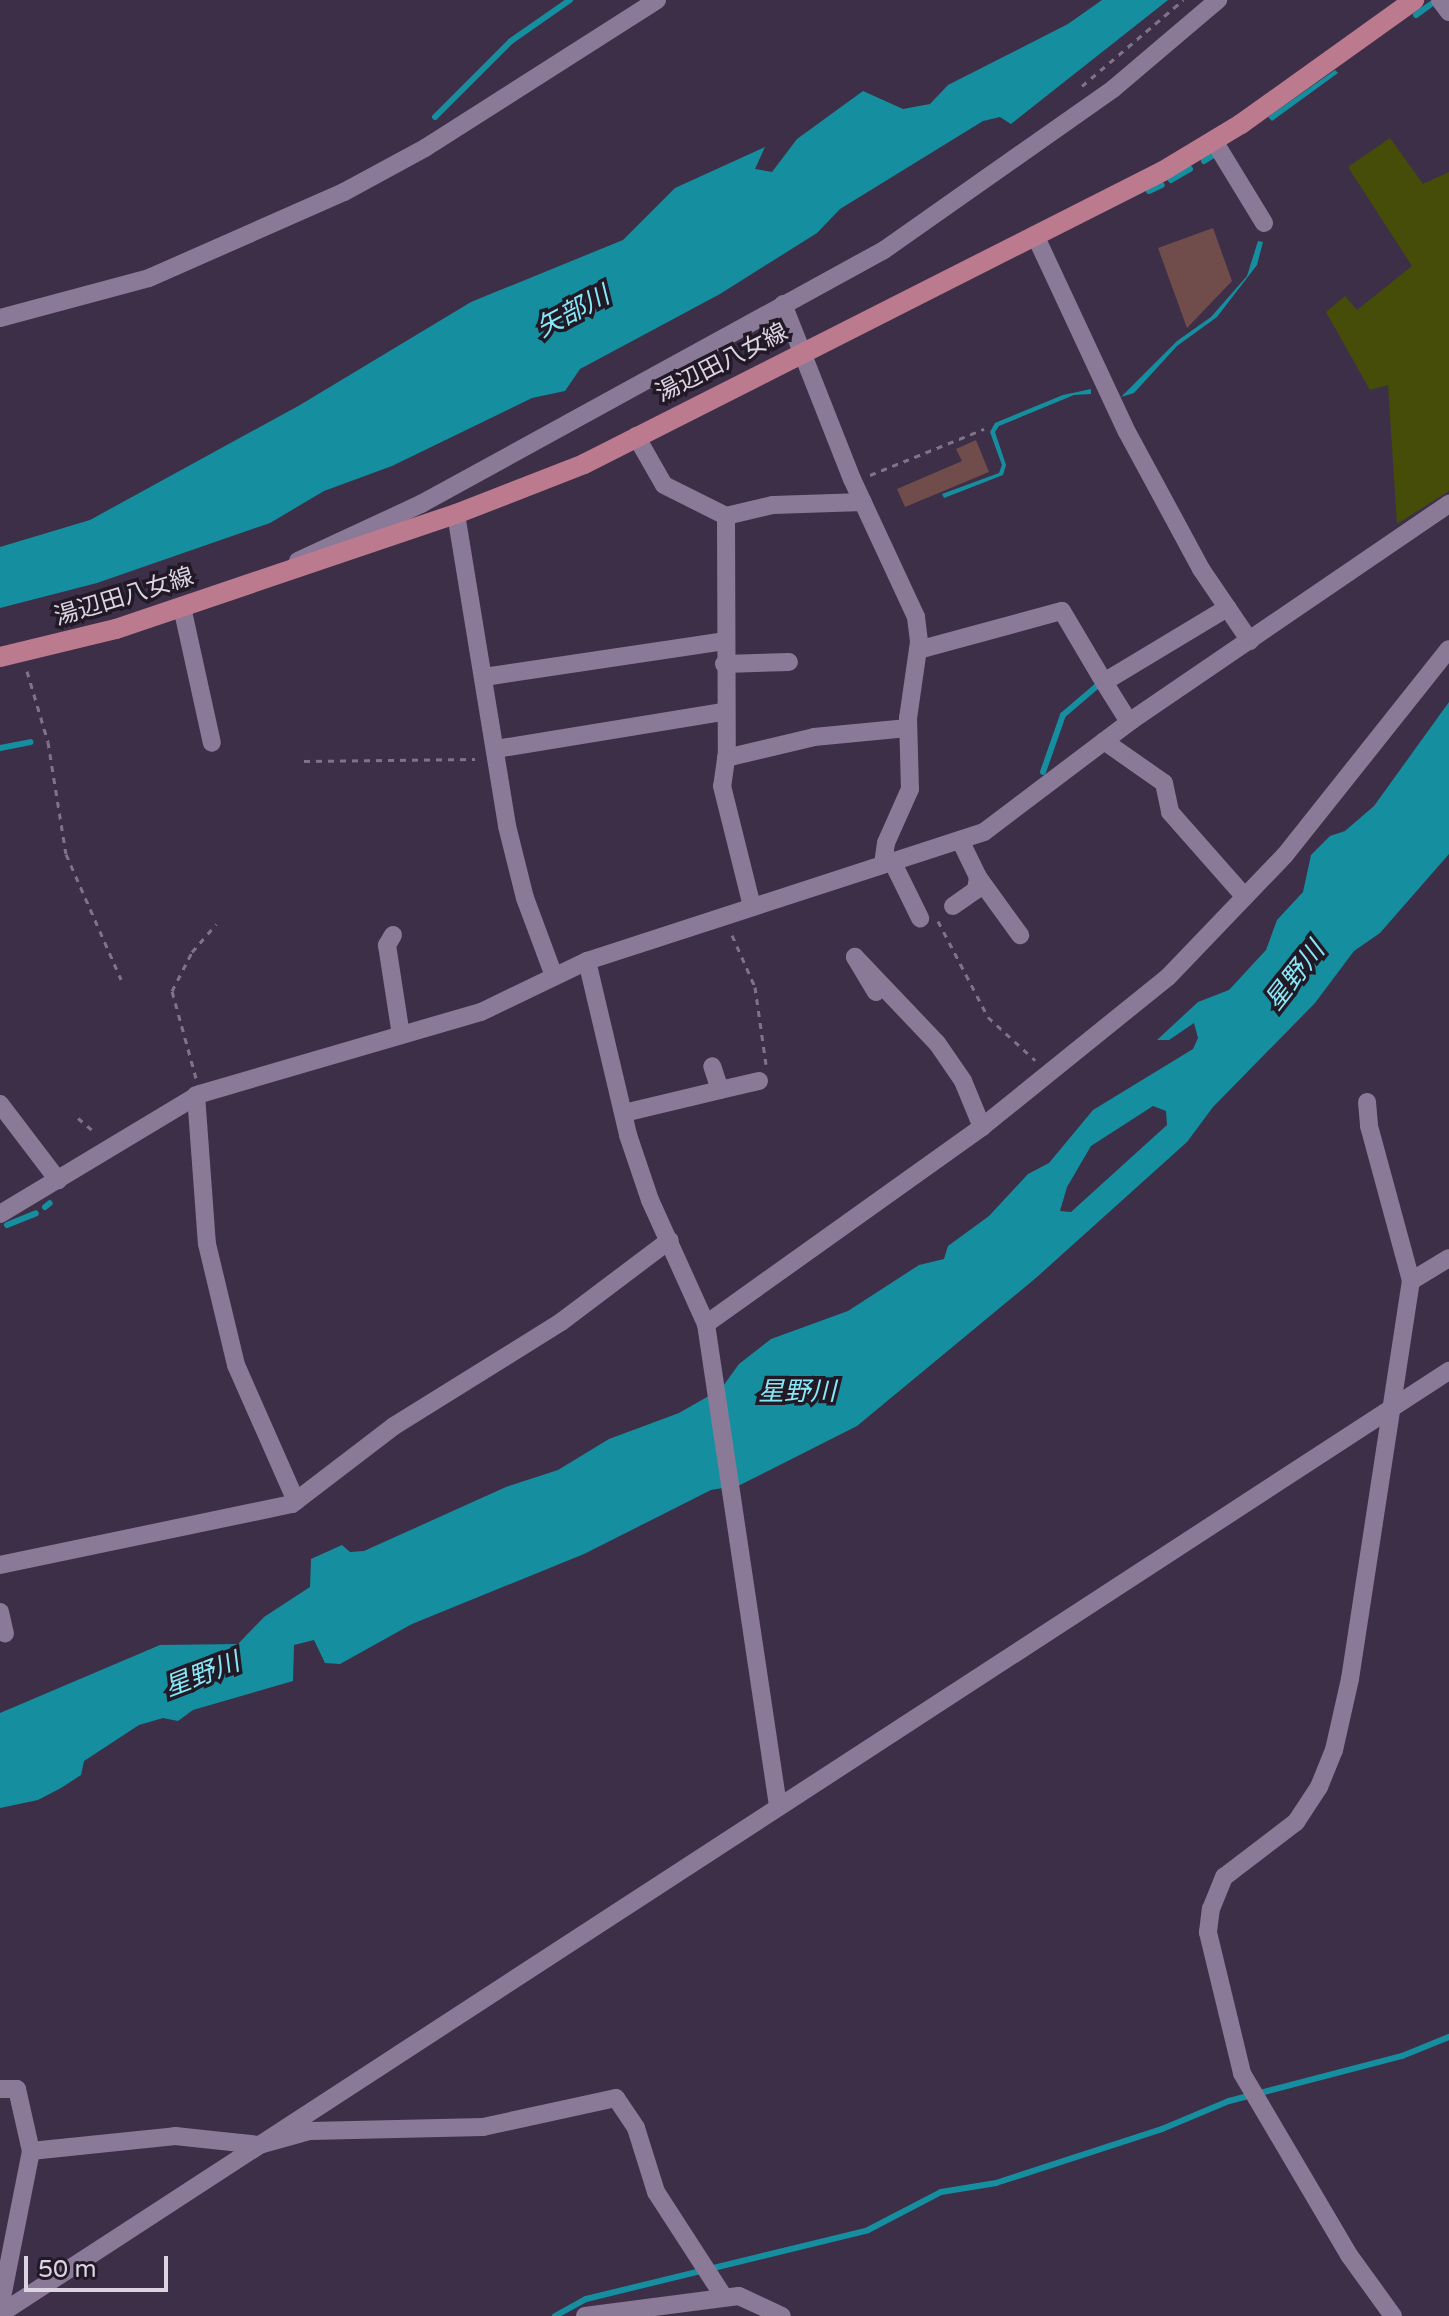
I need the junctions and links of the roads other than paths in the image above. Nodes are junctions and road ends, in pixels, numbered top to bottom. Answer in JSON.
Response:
{"nodes":[{"id":1,"x":657,"y":0,"type":"edge"},
{"id":2,"x":1218,"y":0,"type":"edge"},
{"id":3,"x":1414,"y":0,"type":"edge"},
{"id":4,"x":1440,"y":0,"type":"edge"},
{"id":5,"x":1449,"y":12,"type":"edge"},
{"id":6,"x":1214,"y":141,"type":"junction"},
{"id":7,"x":1264,"y":223,"type":"dead end"},
{"id":8,"x":1035,"y":235,"type":"junction"},
{"id":9,"x":783,"y":304,"type":"junction"},
{"id":10,"x":0,"y":318,"type":"edge"},
{"id":11,"x":805,"y":351,"type":"junction"},
{"id":12,"x":636,"y":436,"type":"junction"},
{"id":13,"x":465,"y":480,"type":"junction"},
{"id":14,"x":863,"y":502,"type":"junction"},
{"id":15,"x":1449,"y":504,"type":"edge"},
{"id":16,"x":465,"y":511,"type":"junction"},
{"id":17,"x":726,"y":516,"type":"junction"},
{"id":18,"x":262,"y":580,"type":"junction"},
{"id":19,"x":182,"y":607,"type":"junction"},
{"id":20,"x":1227,"y":608,"type":"junction"},
{"id":21,"x":724,"y":641,"type":"junction"},
{"id":22,"x":1250,"y":641,"type":"junction"},
{"id":23,"x":1449,"y":649,"type":"edge"},
{"id":24,"x":918,"y":650,"type":"junction"},
{"id":25,"x":0,"y":657,"type":"edge"},
{"id":26,"x":789,"y":662,"type":"dead end"},
{"id":27,"x":724,"y":664,"type":"junction"},
{"id":28,"x":484,"y":677,"type":"junction"},
{"id":29,"x":1104,"y":682,"type":"junction"},
{"id":30,"x":723,"y":712,"type":"junction"},
{"id":31,"x":1129,"y":722,"type":"junction"},
{"id":32,"x":908,"y":728,"type":"junction"},
{"id":33,"x":1104,"y":741,"type":"junction"},
{"id":34,"x":212,"y":743,"type":"dead end"},
{"id":35,"x":497,"y":753,"type":"junction"},
{"id":36,"x":726,"y":758,"type":"junction"},
{"id":37,"x":960,"y":840,"type":"junction"},
{"id":38,"x":888,"y":862,"type":"junction"},
{"id":39,"x":978,"y":877,"type":"junction"},
{"id":40,"x":1245,"y":897,"type":"junction"},
{"id":41,"x":752,"y":906,"type":"junction"},
{"id":42,"x":953,"y":906,"type":"dead end"},
{"id":43,"x":929,"y":919,"type":"road end"},
{"id":44,"x":393,"y":935,"type":"dead end"},
{"id":45,"x":1020,"y":935,"type":"dead end"},
{"id":46,"x":587,"y":961,"type":"junction"},
{"id":47,"x":554,"y":976,"type":"junction"},
{"id":48,"x":876,"y":992,"type":"dead end"},
{"id":49,"x":401,"y":1035,"type":"junction"},
{"id":50,"x":712,"y":1066,"type":"dead end"},
{"id":51,"x":759,"y":1081,"type":"road end"},
{"id":52,"x":720,"y":1090,"type":"junction"},
{"id":53,"x":198,"y":1094,"type":"junction"},
{"id":54,"x":1367,"y":1102,"type":"dead end"},
{"id":55,"x":0,"y":1104,"type":"edge"},
{"id":56,"x":624,"y":1113,"type":"junction"},
{"id":57,"x":982,"y":1127,"type":"junction"},
{"id":58,"x":58,"y":1180,"type":"junction"},
{"id":59,"x":0,"y":1214,"type":"edge"},
{"id":60,"x":670,"y":1240,"type":"junction"},
{"id":61,"x":1449,"y":1258,"type":"edge"},
{"id":62,"x":1411,"y":1281,"type":"junction"},
{"id":63,"x":706,"y":1324,"type":"junction"},
{"id":64,"x":1449,"y":1371,"type":"edge"},
{"id":65,"x":1390,"y":1410,"type":"junction"},
{"id":66,"x":296,"y":1501,"type":"junction"},
{"id":67,"x":0,"y":1565,"type":"edge"},
{"id":68,"x":0,"y":1612,"type":"edge"},
{"id":69,"x":5,"y":1633,"type":"dead end"},
{"id":70,"x":778,"y":1807,"type":"junction"},
{"id":71,"x":0,"y":2089,"type":"edge"},
{"id":72,"x":259,"y":2145,"type":"junction"},
{"id":73,"x":31,"y":2151,"type":"junction"},
{"id":74,"x":724,"y":2297,"type":"junction"},
{"id":75,"x":0,"y":2307,"type":"edge"},
{"id":76,"x":0,"y":2314,"type":"edge"},
{"id":77,"x":585,"y":2316,"type":"edge"},
{"id":78,"x":782,"y":2316,"type":"edge"},
{"id":79,"x":1393,"y":2316,"type":"edge"}],
"edges":[{"from":1,"to":10,"type":"street"},
{"from":2,"to":9,"type":"street"},
{"from":3,"to":6,"type":"main road","name":"湯辺田八女線"},
{"from":4,"to":5,"type":"street"},
{"from":6,"to":7,"type":"street"},
{"from":6,"to":8,"type":"main road","name":"湯辺田八女線"},
{"from":8,"to":11,"type":"main road","name":"湯辺田八女線"},
{"from":8,"to":20,"type":"street"},
{"from":9,"to":11,"type":"street"},
{"from":9,"to":13,"type":"street"},
{"from":11,"to":12,"type":"main road","name":"湯辺田八女線"},
{"from":11,"to":14,"type":"street"},
{"from":12,"to":16,"type":"main road","name":"湯辺田八女線"},
{"from":12,"to":17,"type":"street"},
{"from":13,"to":16,"type":"street"},
{"from":13,"to":18,"type":"street"},
{"from":14,"to":17,"type":"street"},
{"from":14,"to":24,"type":"street"},
{"from":15,"to":22,"type":"street"},
{"from":16,"to":18,"type":"main road","name":"湯辺田八女線"},
{"from":16,"to":28,"type":"street"},
{"from":17,"to":21,"type":"street"},
{"from":18,"to":19,"type":"main road","name":"湯辺田八女線"},
{"from":19,"to":25,"type":"main road","name":"湯辺田八女線"},
{"from":19,"to":34,"type":"street"},
{"from":20,"to":22,"type":"street"},
{"from":20,"to":29,"type":"street"},
{"from":21,"to":27,"type":"street"},
{"from":21,"to":28,"type":"street"},
{"from":22,"to":31,"type":"street"},
{"from":23,"to":40,"type":"street"},
{"from":24,"to":29,"type":"street"},
{"from":24,"to":32,"type":"street"},
{"from":26,"to":27,"type":"street"},
{"from":27,"to":30,"type":"street"},
{"from":28,"to":35,"type":"street"},
{"from":29,"to":31,"type":"street"},
{"from":30,"to":35,"type":"street"},
{"from":30,"to":36,"type":"street"},
{"from":31,"to":33,"type":"street"},
{"from":32,"to":36,"type":"street"},
{"from":32,"to":38,"type":"street"},
{"from":33,"to":37,"type":"street"},
{"from":33,"to":40,"type":"street"},
{"from":35,"to":47,"type":"street"},
{"from":36,"to":41,"type":"street"},
{"from":37,"to":38,"type":"street"},
{"from":37,"to":39,"type":"street"},
{"from":38,"to":41,"type":"street"},
{"from":38,"to":43,"type":"street"},
{"from":39,"to":42,"type":"street"},
{"from":39,"to":45,"type":"street"},
{"from":40,"to":57,"type":"street"},
{"from":41,"to":46,"type":"street"},
{"from":44,"to":49,"type":"street"},
{"from":46,"to":47,"type":"street"},
{"from":46,"to":56,"type":"street"},
{"from":47,"to":49,"type":"street"},
{"from":48,"to":57,"type":"street"},
{"from":49,"to":53,"type":"street"},
{"from":50,"to":52,"type":"street"},
{"from":51,"to":52,"type":"street"},
{"from":52,"to":56,"type":"street"},
{"from":53,"to":58,"type":"street"},
{"from":53,"to":66,"type":"street"},
{"from":54,"to":62,"type":"street"},
{"from":55,"to":58,"type":"street"},
{"from":56,"to":60,"type":"street"},
{"from":57,"to":63,"type":"street"},
{"from":58,"to":59,"type":"street"},
{"from":60,"to":63,"type":"street"},
{"from":60,"to":66,"type":"street"},
{"from":61,"to":62,"type":"street"},
{"from":62,"to":65,"type":"street"},
{"from":63,"to":70,"type":"street"},
{"from":64,"to":65,"type":"street"},
{"from":65,"to":70,"type":"street"},
{"from":65,"to":79,"type":"street"},
{"from":66,"to":67,"type":"street"},
{"from":68,"to":69,"type":"street"},
{"from":70,"to":72,"type":"street"},
{"from":71,"to":73,"type":"street"},
{"from":72,"to":73,"type":"street"},
{"from":72,"to":74,"type":"street"},
{"from":72,"to":76,"type":"street"},
{"from":73,"to":75,"type":"street"},
{"from":74,"to":77,"type":"street"},
{"from":74,"to":78,"type":"street"}]}
